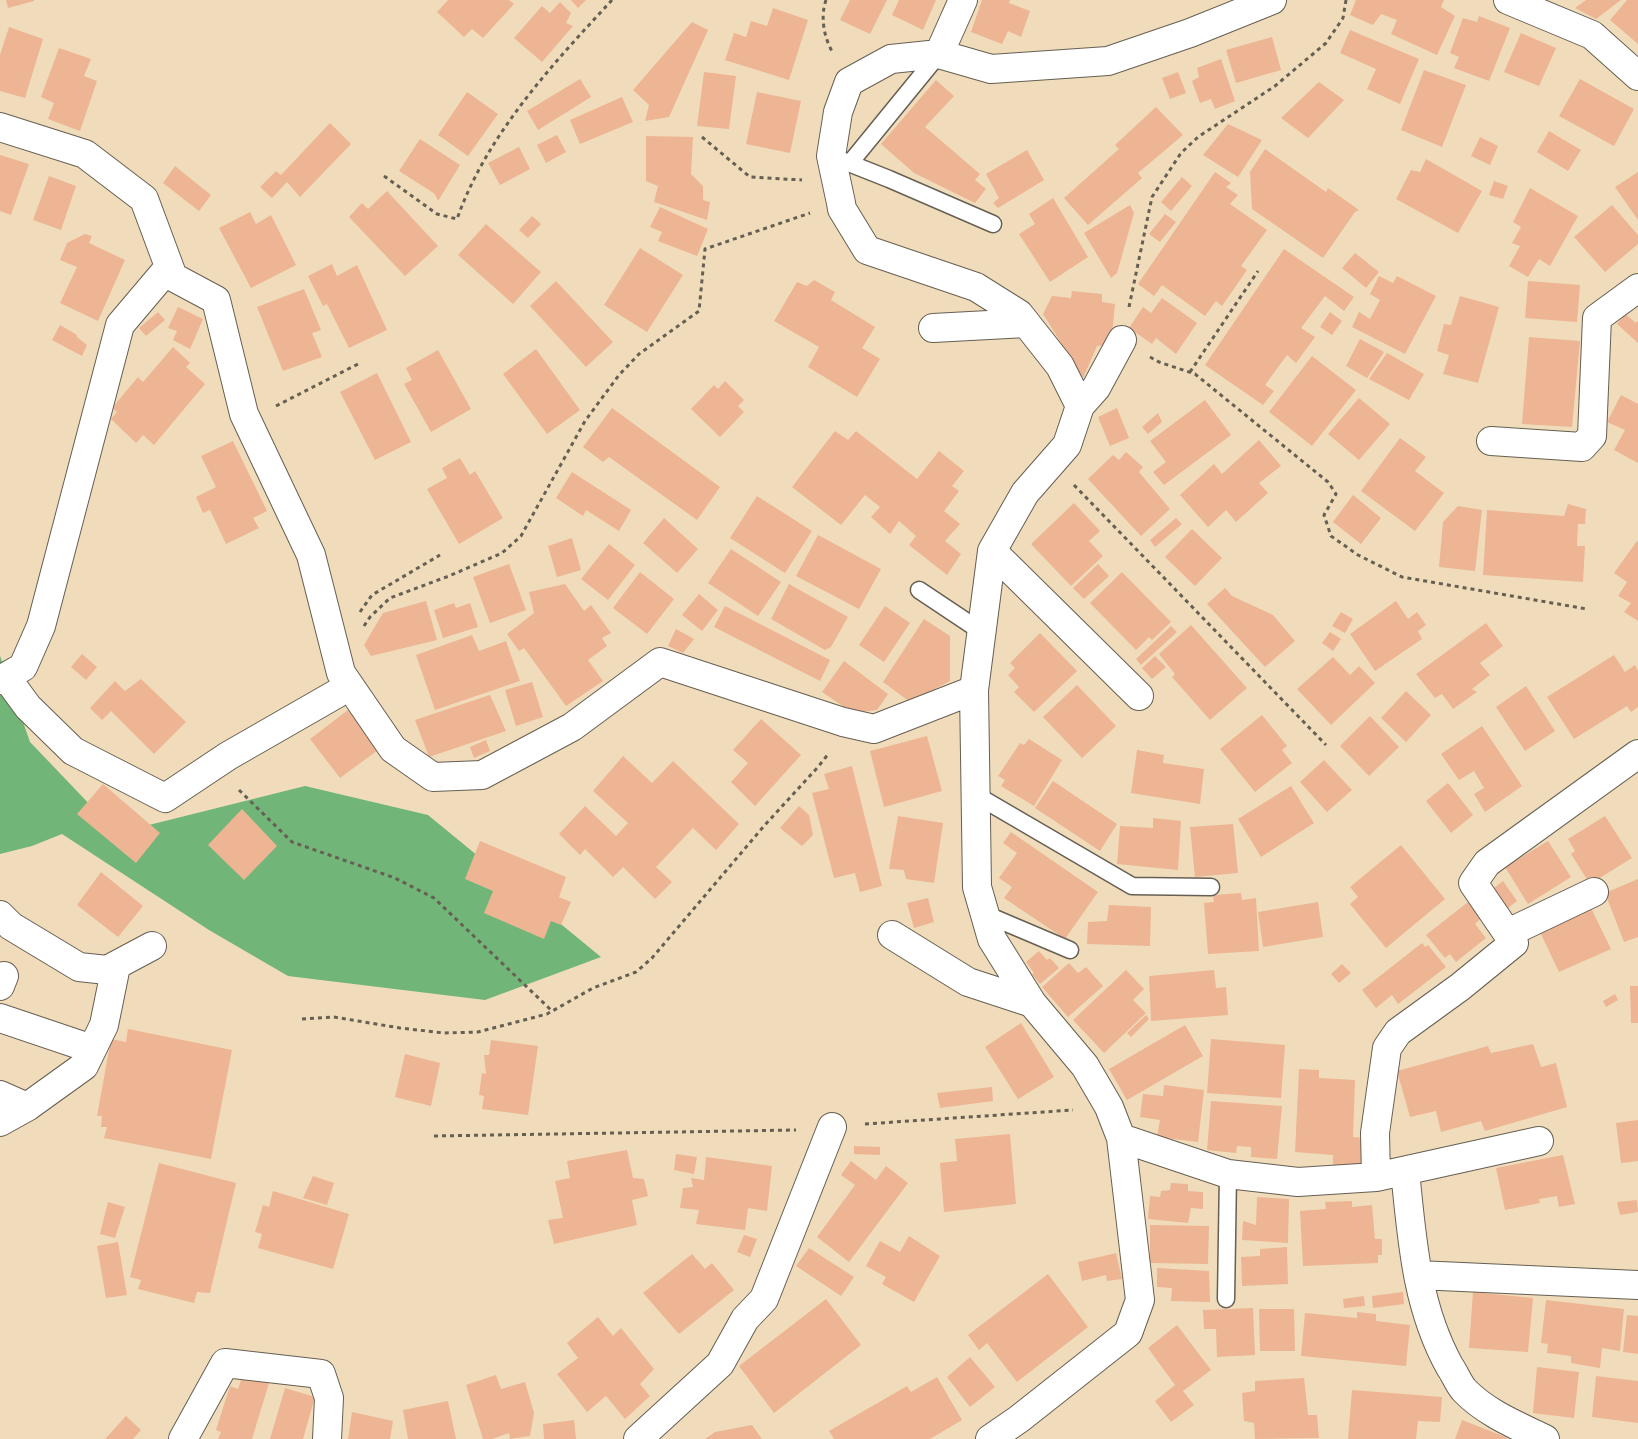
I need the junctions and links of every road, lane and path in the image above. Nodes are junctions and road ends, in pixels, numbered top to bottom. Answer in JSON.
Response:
{"nodes":[{"id":1,"x":612,"y":0,"type":"edge"},
{"id":2,"x":826,"y":0,"type":"edge"},
{"id":3,"x":963,"y":0,"type":"edge"},
{"id":4,"x":1272,"y":0,"type":"edge"},
{"id":5,"x":1346,"y":0,"type":"edge"},
{"id":6,"x":1508,"y":0,"type":"edge"},
{"id":7,"x":939,"y":54,"type":"junction"},
{"id":8,"x":1638,"y":76,"type":"edge"},
{"id":9,"x":849,"y":82,"type":"junction"},
{"id":10,"x":0,"y":127,"type":"edge"},
{"id":11,"x":702,"y":137,"type":"dead end"},
{"id":12,"x":384,"y":176,"type":"dead end"},
{"id":13,"x":840,"y":176,"type":"junction"},
{"id":14,"x":993,"y":224,"type":"dead end"},
{"id":15,"x":169,"y":267,"type":"junction"},
{"id":16,"x":1258,"y":271,"type":"dead end"},
{"id":17,"x":1638,"y":288,"type":"edge"},
{"id":18,"x":1026,"y":323,"type":"junction"},
{"id":19,"x":933,"y":328,"type":"dead end"},
{"id":20,"x":1122,"y":340,"type":"junction"},
{"id":21,"x":358,"y":364,"type":"dead end"},
{"id":22,"x":1190,"y":372,"type":"junction"},
{"id":23,"x":1080,"y":406,"type":"junction"},
{"id":24,"x":247,"y":420,"type":"junction"},
{"id":25,"x":1492,"y":441,"type":"dead end"},
{"id":26,"x":1052,"y":461,"type":"junction"},
{"id":27,"x":992,"y":551,"type":"junction"},
{"id":28,"x":440,"y":555,"type":"dead end"},
{"id":29,"x":919,"y":590,"type":"dead end"},
{"id":30,"x":1587,"y":609,"type":"dead end"},
{"id":31,"x":361,"y":632,"type":"dead end"},
{"id":32,"x":982,"y":632,"type":"junction"},
{"id":33,"x":334,"y":646,"type":"junction"},
{"id":34,"x":3,"y":679,"type":"edge"},
{"id":35,"x":350,"y":686,"type":"junction"},
{"id":36,"x":974,"y":690,"type":"junction"},
{"id":37,"x":1139,"y":696,"type":"dead end"},
{"id":38,"x":851,"y":724,"type":"junction"},
{"id":39,"x":1326,"y":745,"type":"dead end"},
{"id":40,"x":1638,"y":754,"type":"edge"},
{"id":41,"x":238,"y":789,"type":"dead end"},
{"id":42,"x":976,"y":795,"type":"junction"},
{"id":43,"x":1211,"y":887,"type":"dead end"},
{"id":44,"x":1594,"y":892,"type":"dead end"},
{"id":45,"x":985,"y":914,"type":"junction"},
{"id":46,"x":0,"y":915,"type":"edge"},
{"id":47,"x":1508,"y":933,"type":"junction"},
{"id":48,"x":892,"y":935,"type":"dead end"},
{"id":49,"x":152,"y":946,"type":"dead end"},
{"id":50,"x":1070,"y":950,"type":"dead end"},
{"id":51,"x":116,"y":966,"type":"junction"},
{"id":52,"x":1032,"y":1003,"type":"junction"},
{"id":53,"x":552,"y":1011,"type":"junction"},
{"id":54,"x":0,"y":1018,"type":"edge"},
{"id":55,"x":302,"y":1019,"type":"dead end"},
{"id":56,"x":92,"y":1049,"type":"junction"},
{"id":57,"x":0,"y":1095,"type":"edge"},
{"id":58,"x":27,"y":1107,"type":"junction"},
{"id":59,"x":1108,"y":1107,"type":"junction"},
{"id":60,"x":0,"y":1122,"type":"edge"},
{"id":61,"x":845,"y":1126,"type":"joint"},
{"id":62,"x":797,"y":1130,"type":"dead end"},
{"id":63,"x":434,"y":1136,"type":"dead end"},
{"id":64,"x":1121,"y":1138,"type":"junction"},
{"id":65,"x":1539,"y":1142,"type":"dead end"},
{"id":66,"x":1405,"y":1171,"type":"junction"},
{"id":67,"x":1228,"y":1174,"type":"junction"},
{"id":68,"x":1376,"y":1177,"type":"junction"},
{"id":69,"x":1418,"y":1275,"type":"junction"},
{"id":70,"x":1638,"y":1285,"type":"edge"},
{"id":71,"x":1226,"y":1299,"type":"dead end"},
{"id":72,"x":1012,"y":1429,"type":"edge"},
{"id":73,"x":190,"y":1436,"type":"edge"},
{"id":74,"x":327,"y":1439,"type":"edge"},
{"id":75,"x":638,"y":1439,"type":"edge"},
{"id":76,"x":990,"y":1439,"type":"edge"},
{"id":77,"x":1545,"y":1439,"type":"edge"}],
"edges":[{"from":1,"to":12,"type":"path"},
{"from":2,"to":9,"type":"path"},
{"from":3,"to":7,"type":"street"},
{"from":4,"to":7,"type":"street"},
{"from":5,"to":20,"type":"path"},
{"from":6,"to":8,"type":"street"},
{"from":7,"to":9,"type":"street"},
{"from":7,"to":13,"type":"lane"},
{"from":9,"to":13,"type":"street"},
{"from":10,"to":15,"type":"street"},
{"from":11,"to":13,"type":"path"},
{"from":13,"to":14,"type":"lane"},
{"from":13,"to":18,"type":"street"},
{"from":13,"to":31,"type":"path"},
{"from":15,"to":24,"type":"street"},
{"from":15,"to":34,"type":"street"},
{"from":16,"to":22,"type":"path"},
{"from":17,"to":25,"type":"street"},
{"from":18,"to":19,"type":"street"},
{"from":18,"to":23,"type":"street"},
{"from":20,"to":22,"type":"path"},
{"from":20,"to":23,"type":"street"},
{"from":21,"to":24,"type":"path"},
{"from":22,"to":30,"type":"path"},
{"from":23,"to":26,"type":"street"},
{"from":24,"to":33,"type":"street"},
{"from":26,"to":27,"type":"street"},
{"from":26,"to":39,"type":"path"},
{"from":27,"to":32,"type":"street"},
{"from":27,"to":37,"type":"street"},
{"from":28,"to":33,"type":"path"},
{"from":29,"to":32,"type":"lane"},
{"from":32,"to":36,"type":"street"},
{"from":33,"to":35,"type":"street"},
{"from":34,"to":35,"type":"street"},
{"from":35,"to":38,"type":"street"},
{"from":36,"to":38,"type":"street"},
{"from":36,"to":42,"type":"street"},
{"from":38,"to":53,"type":"path"},
{"from":40,"to":47,"type":"street"},
{"from":41,"to":53,"type":"path"},
{"from":42,"to":43,"type":"lane"},
{"from":42,"to":45,"type":"street"},
{"from":44,"to":47,"type":"street"},
{"from":45,"to":50,"type":"lane"},
{"from":45,"to":52,"type":"street"},
{"from":46,"to":51,"type":"street"},
{"from":47,"to":68,"type":"street"},
{"from":48,"to":52,"type":"street"},
{"from":49,"to":51,"type":"street"},
{"from":51,"to":56,"type":"street"},
{"from":52,"to":59,"type":"street"},
{"from":53,"to":55,"type":"path"},
{"from":54,"to":56,"type":"street"},
{"from":56,"to":58,"type":"street"},
{"from":57,"to":58,"type":"street"},
{"from":58,"to":60,"type":"street"},
{"from":59,"to":61,"type":"path"},
{"from":59,"to":64,"type":"street"},
{"from":61,"to":75,"type":"street"},
{"from":62,"to":63,"type":"path"},
{"from":64,"to":67,"type":"street"},
{"from":64,"to":72,"type":"street"},
{"from":65,"to":66,"type":"street"},
{"from":66,"to":68,"type":"street"},
{"from":66,"to":69,"type":"street"},
{"from":67,"to":68,"type":"street"},
{"from":67,"to":71,"type":"lane"},
{"from":69,"to":70,"type":"street"},
{"from":69,"to":77,"type":"street"},
{"from":72,"to":76,"type":"street"},
{"from":73,"to":74,"type":"street"}]}
